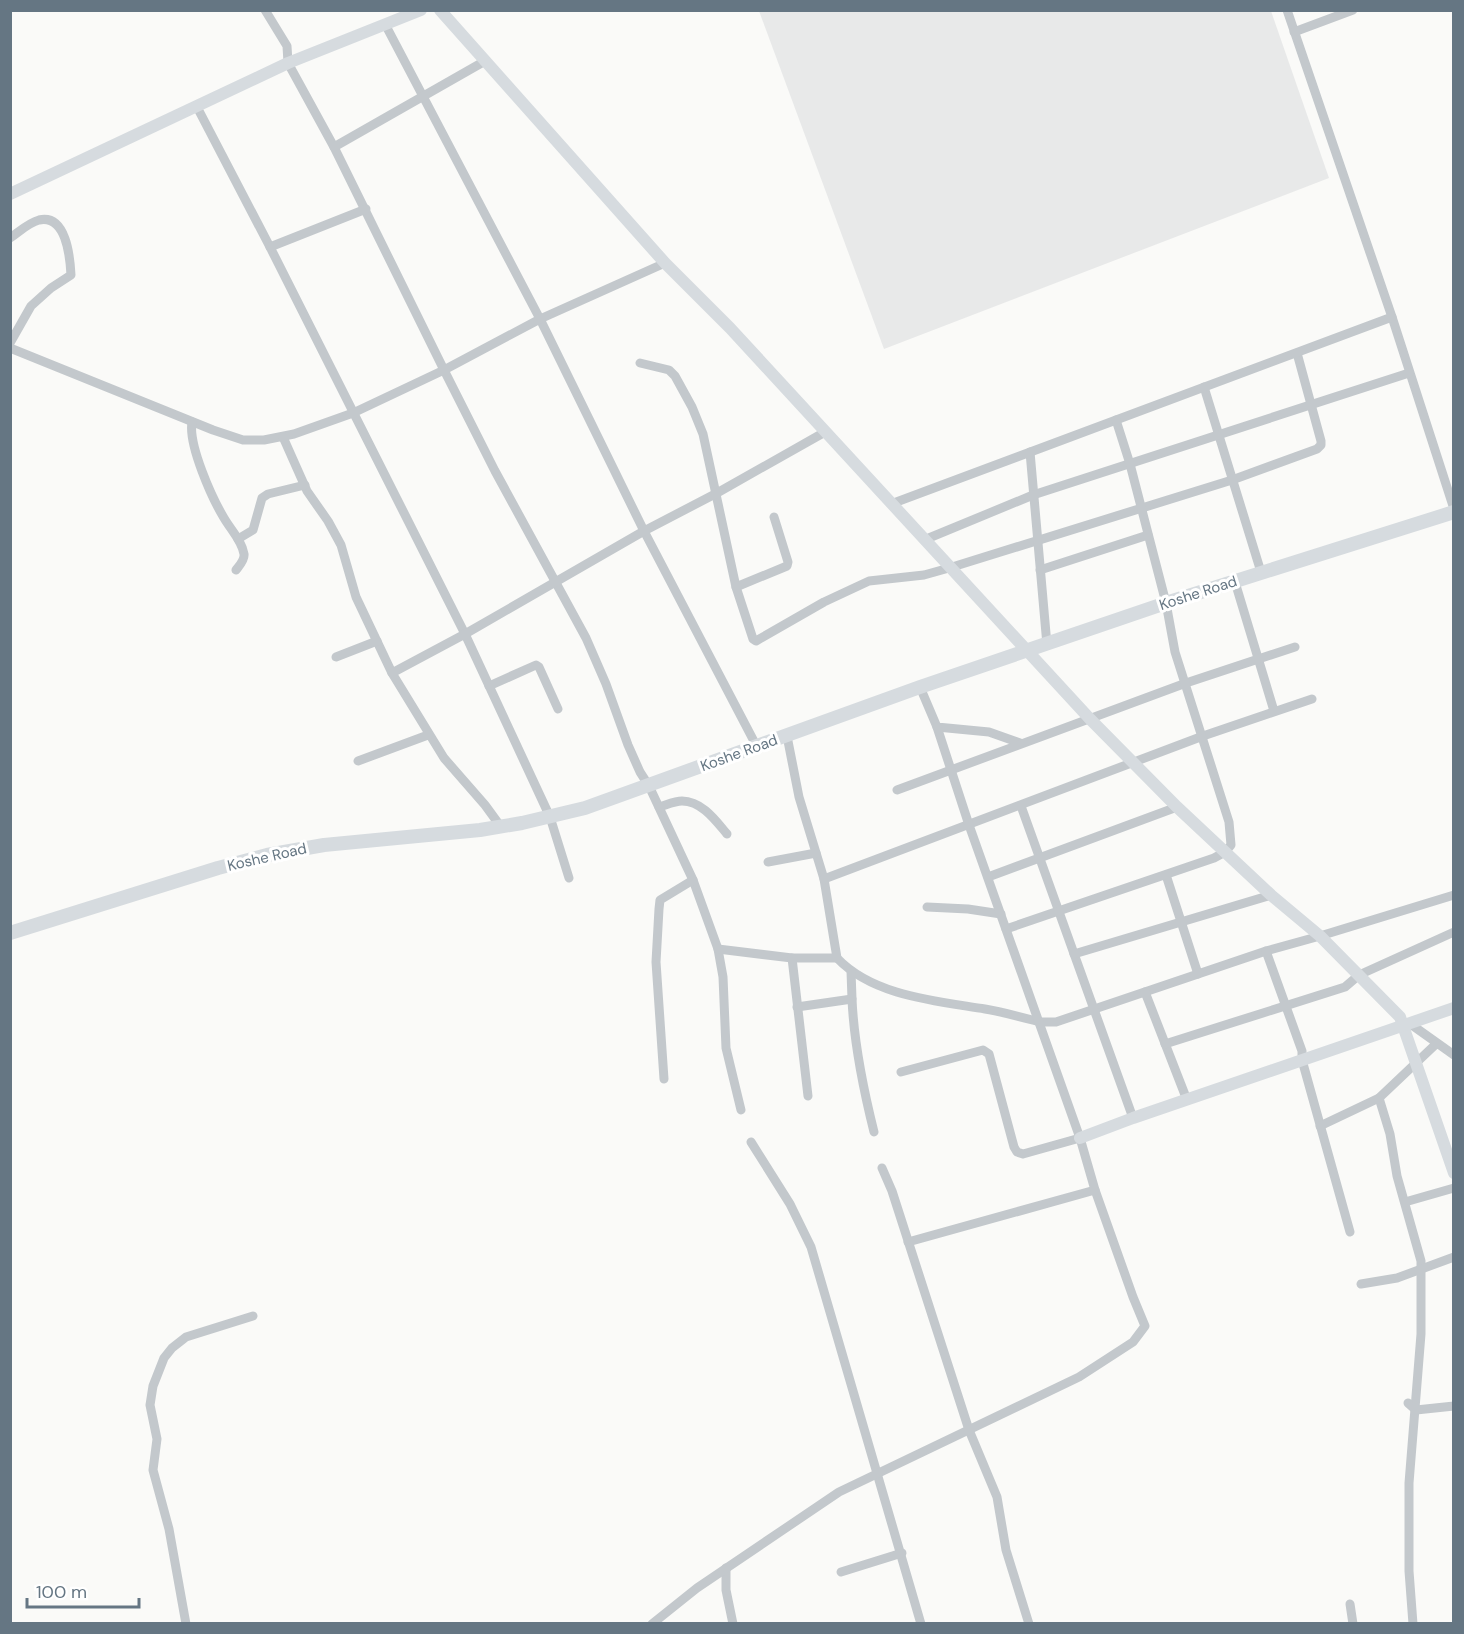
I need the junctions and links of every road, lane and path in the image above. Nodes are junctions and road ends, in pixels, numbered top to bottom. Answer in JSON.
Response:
{"nodes":[{"id":1,"x":265,"y":10,"type":"edge"},
{"id":2,"x":421,"y":10,"type":"edge"},
{"id":3,"x":440,"y":10,"type":"edge"},
{"id":4,"x":1287,"y":10,"type":"edge"},
{"id":5,"x":1353,"y":10,"type":"edge"},
{"id":6,"x":385,"y":24,"type":"junction"},
{"id":7,"x":1294,"y":32,"type":"junction"},
{"id":8,"x":485,"y":61,"type":"junction"},
{"id":9,"x":288,"y":63,"type":"junction"},
{"id":10,"x":424,"y":95,"type":"junction"},
{"id":11,"x":197,"y":106,"type":"junction"},
{"id":12,"x":334,"y":147,"type":"junction"},
{"id":13,"x":10,"y":194,"type":"edge"},
{"id":14,"x":366,"y":209,"type":"junction"},
{"id":15,"x":10,"y":238,"type":"edge"},
{"id":16,"x":270,"y":247,"type":"junction"},
{"id":17,"x":665,"y":263,"type":"junction"},
{"id":18,"x":1392,"y":317,"type":"junction"},
{"id":19,"x":540,"y":319,"type":"junction"},
{"id":20,"x":10,"y":343,"type":"edge"},
{"id":21,"x":10,"y":348,"type":"edge"},
{"id":22,"x":1297,"y":353,"type":"junction"},
{"id":23,"x":640,"y":363,"type":"dead end"},
{"id":24,"x":444,"y":370,"type":"junction"},
{"id":25,"x":1409,"y":373,"type":"junction"},
{"id":26,"x":1203,"y":387,"type":"junction"},
{"id":27,"x":1311,"y":403,"type":"junction"},
{"id":28,"x":353,"y":413,"type":"junction"},
{"id":29,"x":1116,"y":420,"type":"junction"},
{"id":30,"x":192,"y":422,"type":"junction"},
{"id":31,"x":825,"y":432,"type":"junction"},
{"id":32,"x":1218,"y":434,"type":"junction"},
{"id":33,"x":283,"y":436,"type":"junction"},
{"id":34,"x":1030,"y":452,"type":"junction"},
{"id":35,"x":1130,"y":465,"type":"junction"},
{"id":36,"x":1232,"y":480,"type":"junction"},
{"id":37,"x":304,"y":485,"type":"junction"},
{"id":38,"x":717,"y":493,"type":"junction"},
{"id":39,"x":1033,"y":495,"type":"junction"},
{"id":40,"x":891,"y":504,"type":"junction"},
{"id":41,"x":1140,"y":507,"type":"junction"},
{"id":42,"x":1454,"y":511,"type":"edge"},
{"id":43,"x":774,"y":517,"type":"dead end"},
{"id":44,"x":644,"y":531,"type":"junction"},
{"id":45,"x":1148,"y":535,"type":"junction"},
{"id":46,"x":1038,"y":538,"type":"junction"},
{"id":47,"x":238,"y":539,"type":"junction"},
{"id":48,"x":924,"y":540,"type":"junction"},
{"id":49,"x":949,"y":568,"type":"junction"},
{"id":50,"x":236,"y":570,"type":"dead end"},
{"id":51,"x":1040,"y":570,"type":"junction"},
{"id":52,"x":1261,"y":572,"type":"junction"},
{"id":53,"x":555,"y":582,"type":"junction"},
{"id":54,"x":1235,"y":582,"type":"junction"},
{"id":55,"x":736,"y":587,"type":"junction"},
{"id":56,"x":1166,"y":603,"type":"junction"},
{"id":57,"x":465,"y":634,"type":"junction"},
{"id":58,"x":377,"y":641,"type":"junction"},
{"id":59,"x":1047,"y":645,"type":"junction"},
{"id":60,"x":1295,"y":647,"type":"dead end"},
{"id":61,"x":1029,"y":650,"type":"junction"},
{"id":62,"x":336,"y":657,"type":"dead end"},
{"id":63,"x":1257,"y":658,"type":"junction"},
{"id":64,"x":392,"y":673,"type":"junction"},
{"id":65,"x":1186,"y":683,"type":"junction"},
{"id":66,"x":489,"y":686,"type":"junction"},
{"id":67,"x":920,"y":687,"type":"junction"},
{"id":68,"x":1312,"y":699,"type":"dead end"},
{"id":69,"x":558,"y":710,"type":"dead end"},
{"id":70,"x":1274,"y":711,"type":"junction"},
{"id":71,"x":1090,"y":719,"type":"junction"},
{"id":72,"x":937,"y":727,"type":"junction"},
{"id":73,"x":428,"y":735,"type":"junction"},
{"id":74,"x":787,"y":736,"type":"junction"},
{"id":75,"x":1203,"y":736,"type":"junction"},
{"id":76,"x":1020,"y":743,"type":"junction"},
{"id":77,"x":757,"y":747,"type":"junction"},
{"id":78,"x":358,"y":761,"type":"dead end"},
{"id":79,"x":1134,"y":763,"type":"junction"},
{"id":80,"x":950,"y":769,"type":"junction"},
{"id":81,"x":650,"y":786,"type":"junction"},
{"id":82,"x":897,"y":790,"type":"dead end"},
{"id":83,"x":1021,"y":806,"type":"junction"},
{"id":84,"x":659,"y":807,"type":"junction"},
{"id":85,"x":1177,"y":807,"type":"junction"},
{"id":86,"x":550,"y":817,"type":"junction"},
{"id":87,"x":969,"y":825,"type":"junction"},
{"id":88,"x":501,"y":827,"type":"junction"},
{"id":89,"x":727,"y":834,"type":"dead end"},
{"id":90,"x":1225,"y":852,"type":"junction"},
{"id":91,"x":816,"y":853,"type":"junction"},
{"id":92,"x":1040,"y":856,"type":"junction"},
{"id":93,"x":768,"y":862,"type":"dead end"},
{"id":94,"x":1166,"y":875,"type":"junction"},
{"id":95,"x":988,"y":877,"type":"junction"},
{"id":96,"x":569,"y":878,"type":"dead end"},
{"id":97,"x":824,"y":879,"type":"junction"},
{"id":98,"x":693,"y":880,"type":"junction"},
{"id":99,"x":1271,"y":895,"type":"junction"},
{"id":100,"x":1454,"y":895,"type":"edge"},
{"id":101,"x":927,"y":907,"type":"dead end"},
{"id":102,"x":1059,"y":910,"type":"junction"},
{"id":103,"x":1001,"y":914,"type":"junction"},
{"id":104,"x":1182,"y":922,"type":"junction"},
{"id":105,"x":1006,"y":929,"type":"junction"},
{"id":106,"x":1454,"y":932,"type":"edge"},
{"id":107,"x":10,"y":933,"type":"edge"},
{"id":108,"x":1320,"y":936,"type":"junction"},
{"id":109,"x":718,"y":949,"type":"junction"},
{"id":110,"x":1266,"y":951,"type":"junction"},
{"id":111,"x":1074,"y":954,"type":"junction"},
{"id":112,"x":792,"y":958,"type":"junction"},
{"id":113,"x":837,"y":958,"type":"junction"},
{"id":114,"x":851,"y":971,"type":"junction"},
{"id":115,"x":1198,"y":974,"type":"junction"},
{"id":116,"x":1359,"y":975,"type":"junction"},
{"id":117,"x":1145,"y":992,"type":"junction"},
{"id":118,"x":852,"y":999,"type":"junction"},
{"id":119,"x":1286,"y":1006,"type":"junction"},
{"id":120,"x":797,"y":1007,"type":"junction"},
{"id":121,"x":1454,"y":1008,"type":"edge"},
{"id":122,"x":1093,"y":1010,"type":"junction"},
{"id":123,"x":1040,"y":1022,"type":"junction"},
{"id":124,"x":1406,"y":1024,"type":"junction"},
{"id":125,"x":1165,"y":1044,"type":"junction"},
{"id":126,"x":1436,"y":1044,"type":"junction"},
{"id":127,"x":1454,"y":1055,"type":"edge"},
{"id":128,"x":1302,"y":1060,"type":"junction"},
{"id":129,"x":1417,"y":1062,"type":"junction"},
{"id":130,"x":901,"y":1072,"type":"dead end"},
{"id":131,"x":664,"y":1079,"type":"dead end"},
{"id":132,"x":808,"y":1096,"type":"dead end"},
{"id":133,"x":1379,"y":1098,"type":"junction"},
{"id":134,"x":1187,"y":1100,"type":"junction"},
{"id":135,"x":741,"y":1110,"type":"dead end"},
{"id":136,"x":1133,"y":1118,"type":"junction"},
{"id":137,"x":1320,"y":1126,"type":"junction"},
{"id":138,"x":874,"y":1132,"type":"dead end"},
{"id":139,"x":1080,"y":1138,"type":"junction"},
{"id":140,"x":751,"y":1142,"type":"dead end"},
{"id":141,"x":882,"y":1168,"type":"dead end"},
{"id":142,"x":1454,"y":1173,"type":"edge"},
{"id":143,"x":1454,"y":1188,"type":"edge"},
{"id":144,"x":1095,"y":1190,"type":"junction"},
{"id":145,"x":1405,"y":1202,"type":"junction"},
{"id":146,"x":1350,"y":1232,"type":"dead end"},
{"id":147,"x":908,"y":1242,"type":"junction"},
{"id":148,"x":1454,"y":1257,"type":"edge"},
{"id":149,"x":1421,"y":1269,"type":"junction"},
{"id":150,"x":1361,"y":1284,"type":"dead end"},
{"id":151,"x":253,"y":1316,"type":"dead end"},
{"id":152,"x":1408,"y":1402,"type":"dead end"},
{"id":153,"x":1454,"y":1406,"type":"edge"},
{"id":154,"x":1416,"y":1410,"type":"junction"},
{"id":155,"x":969,"y":1430,"type":"junction"},
{"id":156,"x":879,"y":1473,"type":"junction"},
{"id":157,"x":902,"y":1553,"type":"junction"},
{"id":158,"x":726,"y":1568,"type":"junction"},
{"id":159,"x":840,"y":1572,"type":"dead end"},
{"id":160,"x":1350,"y":1604,"type":"dead end"},
{"id":161,"x":186,"y":1623,"type":"edge"},
{"id":162,"x":652,"y":1623,"type":"edge"},
{"id":163,"x":733,"y":1623,"type":"edge"},
{"id":164,"x":921,"y":1623,"type":"edge"},
{"id":165,"x":1029,"y":1623,"type":"edge"},
{"id":166,"x":1353,"y":1623,"type":"edge"},
{"id":167,"x":1413,"y":1623,"type":"edge"}],
"edges":[{"from":1,"to":9,"type":"street"},
{"from":2,"to":6,"type":"street"},
{"from":3,"to":8,"type":"street"},
{"from":4,"to":7,"type":"street"},
{"from":5,"to":7,"type":"street"},
{"from":6,"to":9,"type":"street"},
{"from":6,"to":10,"type":"street"},
{"from":7,"to":18,"type":"street"},
{"from":8,"to":10,"type":"street"},
{"from":8,"to":17,"type":"street"},
{"from":9,"to":11,"type":"street"},
{"from":9,"to":12,"type":"street"},
{"from":10,"to":12,"type":"street"},
{"from":10,"to":19,"type":"street"},
{"from":11,"to":13,"type":"street"},
{"from":11,"to":16,"type":"street"},
{"from":12,"to":14,"type":"street"},
{"from":14,"to":16,"type":"street"},
{"from":14,"to":24,"type":"street"},
{"from":15,"to":20,"type":"street"},
{"from":16,"to":28,"type":"street"},
{"from":17,"to":19,"type":"street"},
{"from":17,"to":31,"type":"street"},
{"from":18,"to":22,"type":"street"},
{"from":18,"to":25,"type":"street"},
{"from":19,"to":24,"type":"street"},
{"from":19,"to":44,"type":"street"},
{"from":21,"to":30,"type":"street"},
{"from":22,"to":26,"type":"street"},
{"from":22,"to":27,"type":"street"},
{"from":23,"to":38,"type":"street"},
{"from":24,"to":28,"type":"street"},
{"from":24,"to":53,"type":"street"},
{"from":25,"to":27,"type":"street"},
{"from":25,"to":42,"type":"street"},
{"from":26,"to":29,"type":"street"},
{"from":26,"to":32,"type":"street"},
{"from":27,"to":32,"type":"street"},
{"from":27,"to":36,"type":"street"},
{"from":28,"to":33,"type":"street"},
{"from":28,"to":57,"type":"street"},
{"from":29,"to":34,"type":"street"},
{"from":29,"to":35,"type":"street"},
{"from":30,"to":33,"type":"street"},
{"from":30,"to":47,"type":"street"},
{"from":31,"to":38,"type":"street"},
{"from":31,"to":40,"type":"street"},
{"from":32,"to":35,"type":"street"},
{"from":32,"to":36,"type":"street"},
{"from":33,"to":37,"type":"street"},
{"from":34,"to":39,"type":"street"},
{"from":34,"to":40,"type":"street"},
{"from":35,"to":39,"type":"street"},
{"from":35,"to":41,"type":"street"},
{"from":36,"to":41,"type":"street"},
{"from":36,"to":52,"type":"street"},
{"from":37,"to":47,"type":"street"},
{"from":37,"to":58,"type":"street"},
{"from":38,"to":44,"type":"street"},
{"from":38,"to":55,"type":"street"},
{"from":39,"to":46,"type":"street"},
{"from":39,"to":48,"type":"street"},
{"from":40,"to":48,"type":"street"},
{"from":41,"to":45,"type":"street"},
{"from":41,"to":46,"type":"street"},
{"from":42,"to":52,"type":"main road","name":"Koshe Road"},
{"from":43,"to":55,"type":"street"},
{"from":44,"to":53,"type":"street"},
{"from":44,"to":77,"type":"street"},
{"from":45,"to":51,"type":"street"},
{"from":45,"to":56,"type":"street"},
{"from":46,"to":49,"type":"street"},
{"from":46,"to":51,"type":"street"},
{"from":47,"to":50,"type":"street"},
{"from":48,"to":49,"type":"street"},
{"from":49,"to":55,"type":"street"},
{"from":49,"to":61,"type":"street"},
{"from":51,"to":59,"type":"street"},
{"from":52,"to":54,"type":"main road","name":"Koshe Road"},
{"from":53,"to":57,"type":"street"},
{"from":53,"to":81,"type":"street"},
{"from":54,"to":56,"type":"main road","name":"Koshe Road"},
{"from":54,"to":63,"type":"street"},
{"from":56,"to":59,"type":"main road","name":"Koshe Road"},
{"from":56,"to":65,"type":"street"},
{"from":57,"to":64,"type":"street"},
{"from":57,"to":66,"type":"street"},
{"from":58,"to":62,"type":"street"},
{"from":58,"to":64,"type":"street"},
{"from":59,"to":61,"type":"main road","name":"Koshe Road"},
{"from":60,"to":63,"type":"street"},
{"from":61,"to":67,"type":"main road","name":"Koshe Road"},
{"from":61,"to":71,"type":"street"},
{"from":63,"to":65,"type":"street"},
{"from":63,"to":70,"type":"street"},
{"from":64,"to":73,"type":"street"},
{"from":65,"to":71,"type":"street"},
{"from":65,"to":75,"type":"street"},
{"from":66,"to":69,"type":"street"},
{"from":66,"to":86,"type":"street"},
{"from":67,"to":72,"type":"street"},
{"from":67,"to":74,"type":"main road","name":"Koshe Road"},
{"from":68,"to":70,"type":"street"},
{"from":70,"to":75,"type":"street"},
{"from":71,"to":76,"type":"street"},
{"from":71,"to":79,"type":"street"},
{"from":72,"to":76,"type":"street"},
{"from":72,"to":80,"type":"street"},
{"from":73,"to":78,"type":"street"},
{"from":73,"to":88,"type":"street"},
{"from":74,"to":77,"type":"main road","name":"Koshe Road"},
{"from":74,"to":91,"type":"street"},
{"from":75,"to":79,"type":"street"},
{"from":75,"to":90,"type":"street"},
{"from":76,"to":80,"type":"street"},
{"from":77,"to":81,"type":"main road","name":"Koshe Road"},
{"from":79,"to":83,"type":"street"},
{"from":79,"to":85,"type":"street"},
{"from":80,"to":82,"type":"street"},
{"from":80,"to":87,"type":"street"},
{"from":81,"to":84,"type":"street"},
{"from":81,"to":86,"type":"main road","name":"Koshe Road"},
{"from":83,"to":87,"type":"street"},
{"from":83,"to":92,"type":"street"},
{"from":84,"to":89,"type":"street"},
{"from":84,"to":98,"type":"street"},
{"from":85,"to":90,"type":"street"},
{"from":85,"to":92,"type":"street"},
{"from":86,"to":88,"type":"main road","name":"Koshe Road"},
{"from":86,"to":96,"type":"street"},
{"from":87,"to":95,"type":"street"},
{"from":87,"to":97,"type":"street"},
{"from":88,"to":107,"type":"main road","name":"Koshe Road"},
{"from":90,"to":94,"type":"street"},
{"from":90,"to":99,"type":"street"},
{"from":91,"to":93,"type":"street"},
{"from":91,"to":97,"type":"street"},
{"from":92,"to":95,"type":"street"},
{"from":92,"to":102,"type":"street"},
{"from":94,"to":102,"type":"street"},
{"from":94,"to":104,"type":"street"},
{"from":95,"to":103,"type":"street"},
{"from":97,"to":113,"type":"street"},
{"from":98,"to":109,"type":"street"},
{"from":98,"to":131,"type":"street"},
{"from":99,"to":104,"type":"street"},
{"from":99,"to":108,"type":"street"},
{"from":100,"to":108,"type":"street"},
{"from":101,"to":103,"type":"street"},
{"from":102,"to":105,"type":"street"},
{"from":102,"to":111,"type":"street"},
{"from":103,"to":105,"type":"street"},
{"from":104,"to":111,"type":"street"},
{"from":104,"to":115,"type":"street"},
{"from":105,"to":123,"type":"street"},
{"from":106,"to":116,"type":"street"},
{"from":108,"to":110,"type":"street"},
{"from":108,"to":116,"type":"street"},
{"from":109,"to":112,"type":"street"},
{"from":109,"to":135,"type":"street"},
{"from":110,"to":115,"type":"street"},
{"from":110,"to":119,"type":"street"},
{"from":111,"to":122,"type":"street"},
{"from":112,"to":113,"type":"street"},
{"from":112,"to":120,"type":"street"},
{"from":113,"to":114,"type":"street"},
{"from":114,"to":118,"type":"street"},
{"from":114,"to":123,"type":"street"},
{"from":115,"to":117,"type":"street"},
{"from":116,"to":119,"type":"street"},
{"from":116,"to":124,"type":"street"},
{"from":117,"to":122,"type":"street"},
{"from":117,"to":125,"type":"street"},
{"from":118,"to":120,"type":"street"},
{"from":118,"to":138,"type":"street"},
{"from":119,"to":125,"type":"street"},
{"from":119,"to":128,"type":"street"},
{"from":120,"to":132,"type":"street"},
{"from":121,"to":124,"type":"street"},
{"from":122,"to":123,"type":"street"},
{"from":122,"to":136,"type":"street"},
{"from":123,"to":139,"type":"street"},
{"from":124,"to":126,"type":"street"},
{"from":124,"to":128,"type":"street"},
{"from":124,"to":129,"type":"street"},
{"from":125,"to":134,"type":"street"},
{"from":126,"to":127,"type":"street"},
{"from":126,"to":129,"type":"street"},
{"from":128,"to":134,"type":"street"},
{"from":128,"to":137,"type":"street"},
{"from":129,"to":133,"type":"street"},
{"from":129,"to":142,"type":"street"},
{"from":130,"to":139,"type":"street"},
{"from":133,"to":137,"type":"street"},
{"from":133,"to":145,"type":"street"},
{"from":134,"to":136,"type":"street"},
{"from":136,"to":139,"type":"street"},
{"from":137,"to":146,"type":"street"},
{"from":139,"to":144,"type":"street"},
{"from":140,"to":156,"type":"street"},
{"from":141,"to":147,"type":"street"},
{"from":143,"to":145,"type":"street"},
{"from":144,"to":147,"type":"street"},
{"from":144,"to":155,"type":"street"},
{"from":145,"to":149,"type":"street"},
{"from":147,"to":155,"type":"street"},
{"from":148,"to":149,"type":"street"},
{"from":149,"to":150,"type":"street"},
{"from":149,"to":154,"type":"street"},
{"from":151,"to":161,"type":"street"},
{"from":152,"to":154,"type":"street"},
{"from":153,"to":154,"type":"street"},
{"from":154,"to":167,"type":"street"},
{"from":155,"to":156,"type":"street"},
{"from":155,"to":165,"type":"street"},
{"from":156,"to":157,"type":"street"},
{"from":156,"to":158,"type":"street"},
{"from":157,"to":159,"type":"street"},
{"from":157,"to":164,"type":"street"},
{"from":158,"to":162,"type":"street"},
{"from":158,"to":163,"type":"street"},
{"from":160,"to":166,"type":"street"}]}
